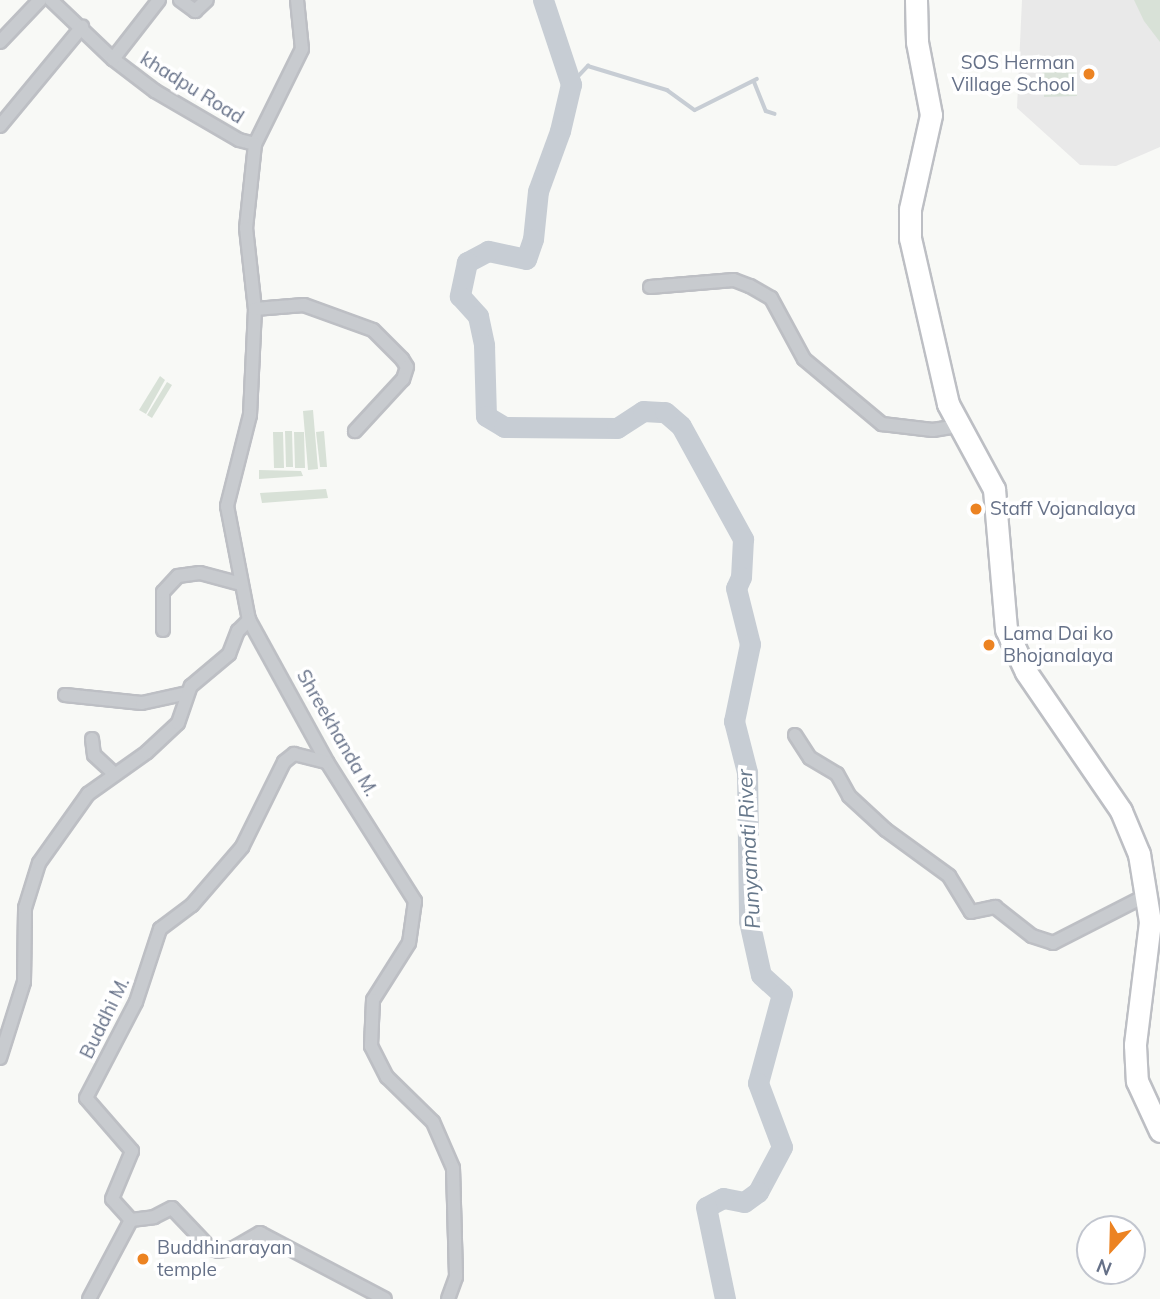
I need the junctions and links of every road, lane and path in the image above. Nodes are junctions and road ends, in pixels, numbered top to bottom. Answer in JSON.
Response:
{"nodes":[{"id":1,"x":40,"y":0,"type":"edge"},
{"id":2,"x":51,"y":0,"type":"edge"},
{"id":3,"x":159,"y":0,"type":"edge"},
{"id":4,"x":180,"y":0,"type":"edge"},
{"id":5,"x":208,"y":0,"type":"edge"},
{"id":6,"x":297,"y":0,"type":"edge"},
{"id":7,"x":916,"y":0,"type":"edge"},
{"id":8,"x":82,"y":27,"type":"junction"},
{"id":9,"x":0,"y":42,"type":"edge"},
{"id":10,"x":113,"y":59,"type":"junction"},
{"id":11,"x":0,"y":127,"type":"edge"},
{"id":12,"x":255,"y":144,"type":"junction"},
{"id":13,"x":650,"y":287,"type":"dead end"},
{"id":14,"x":255,"y":309,"type":"junction"},
{"id":15,"x":959,"y":426,"type":"junction"},
{"id":16,"x":355,"y":431,"type":"dead end"},
{"id":17,"x":241,"y":584,"type":"junction"},
{"id":18,"x":249,"y":620,"type":"junction"},
{"id":19,"x":163,"y":630,"type":"dead end"},
{"id":20,"x":187,"y":693,"type":"junction"},
{"id":21,"x":65,"y":695,"type":"dead end"},
{"id":22,"x":795,"y":734,"type":"dead end"},
{"id":23,"x":92,"y":739,"type":"dead end"},
{"id":24,"x":327,"y":762,"type":"junction"},
{"id":25,"x":113,"y":773,"type":"junction"},
{"id":26,"x":1143,"y":897,"type":"junction"},
{"id":27,"x":0,"y":1058,"type":"edge"},
{"id":28,"x":1160,"y":1131,"type":"edge"},
{"id":29,"x":131,"y":1220,"type":"junction"},
{"id":30,"x":89,"y":1299,"type":"edge"},
{"id":31,"x":386,"y":1299,"type":"edge"},
{"id":32,"x":448,"y":1299,"type":"edge"}],
"edges":[{"from":1,"to":9,"type":"street"},
{"from":2,"to":8,"type":"street","name":"khadpu Road"},
{"from":3,"to":10,"type":"street"},
{"from":4,"to":5,"type":"street"},
{"from":6,"to":12,"type":"street"},
{"from":7,"to":15,"type":"main road"},
{"from":8,"to":10,"type":"street","name":"khadpu Road"},
{"from":8,"to":11,"type":"street"},
{"from":10,"to":12,"type":"street","name":"khadpu Road"},
{"from":12,"to":14,"type":"street","name":"Shreekhanda M."},
{"from":13,"to":15,"type":"street"},
{"from":14,"to":16,"type":"street"},
{"from":14,"to":17,"type":"street","name":"Shreekhanda M."},
{"from":15,"to":26,"type":"main road"},
{"from":17,"to":18,"type":"street","name":"Shreekhanda M."},
{"from":17,"to":19,"type":"street"},
{"from":18,"to":20,"type":"street"},
{"from":18,"to":24,"type":"street","name":"Shreekhanda M."},
{"from":20,"to":21,"type":"street"},
{"from":20,"to":25,"type":"street"},
{"from":22,"to":26,"type":"street"},
{"from":23,"to":25,"type":"street"},
{"from":24,"to":29,"type":"street","name":"Buddhi M."},
{"from":24,"to":32,"type":"street","name":"Shreekhanda M."},
{"from":25,"to":27,"type":"street"},
{"from":26,"to":28,"type":"main road"},
{"from":29,"to":30,"type":"street"},
{"from":29,"to":31,"type":"street"}]}
